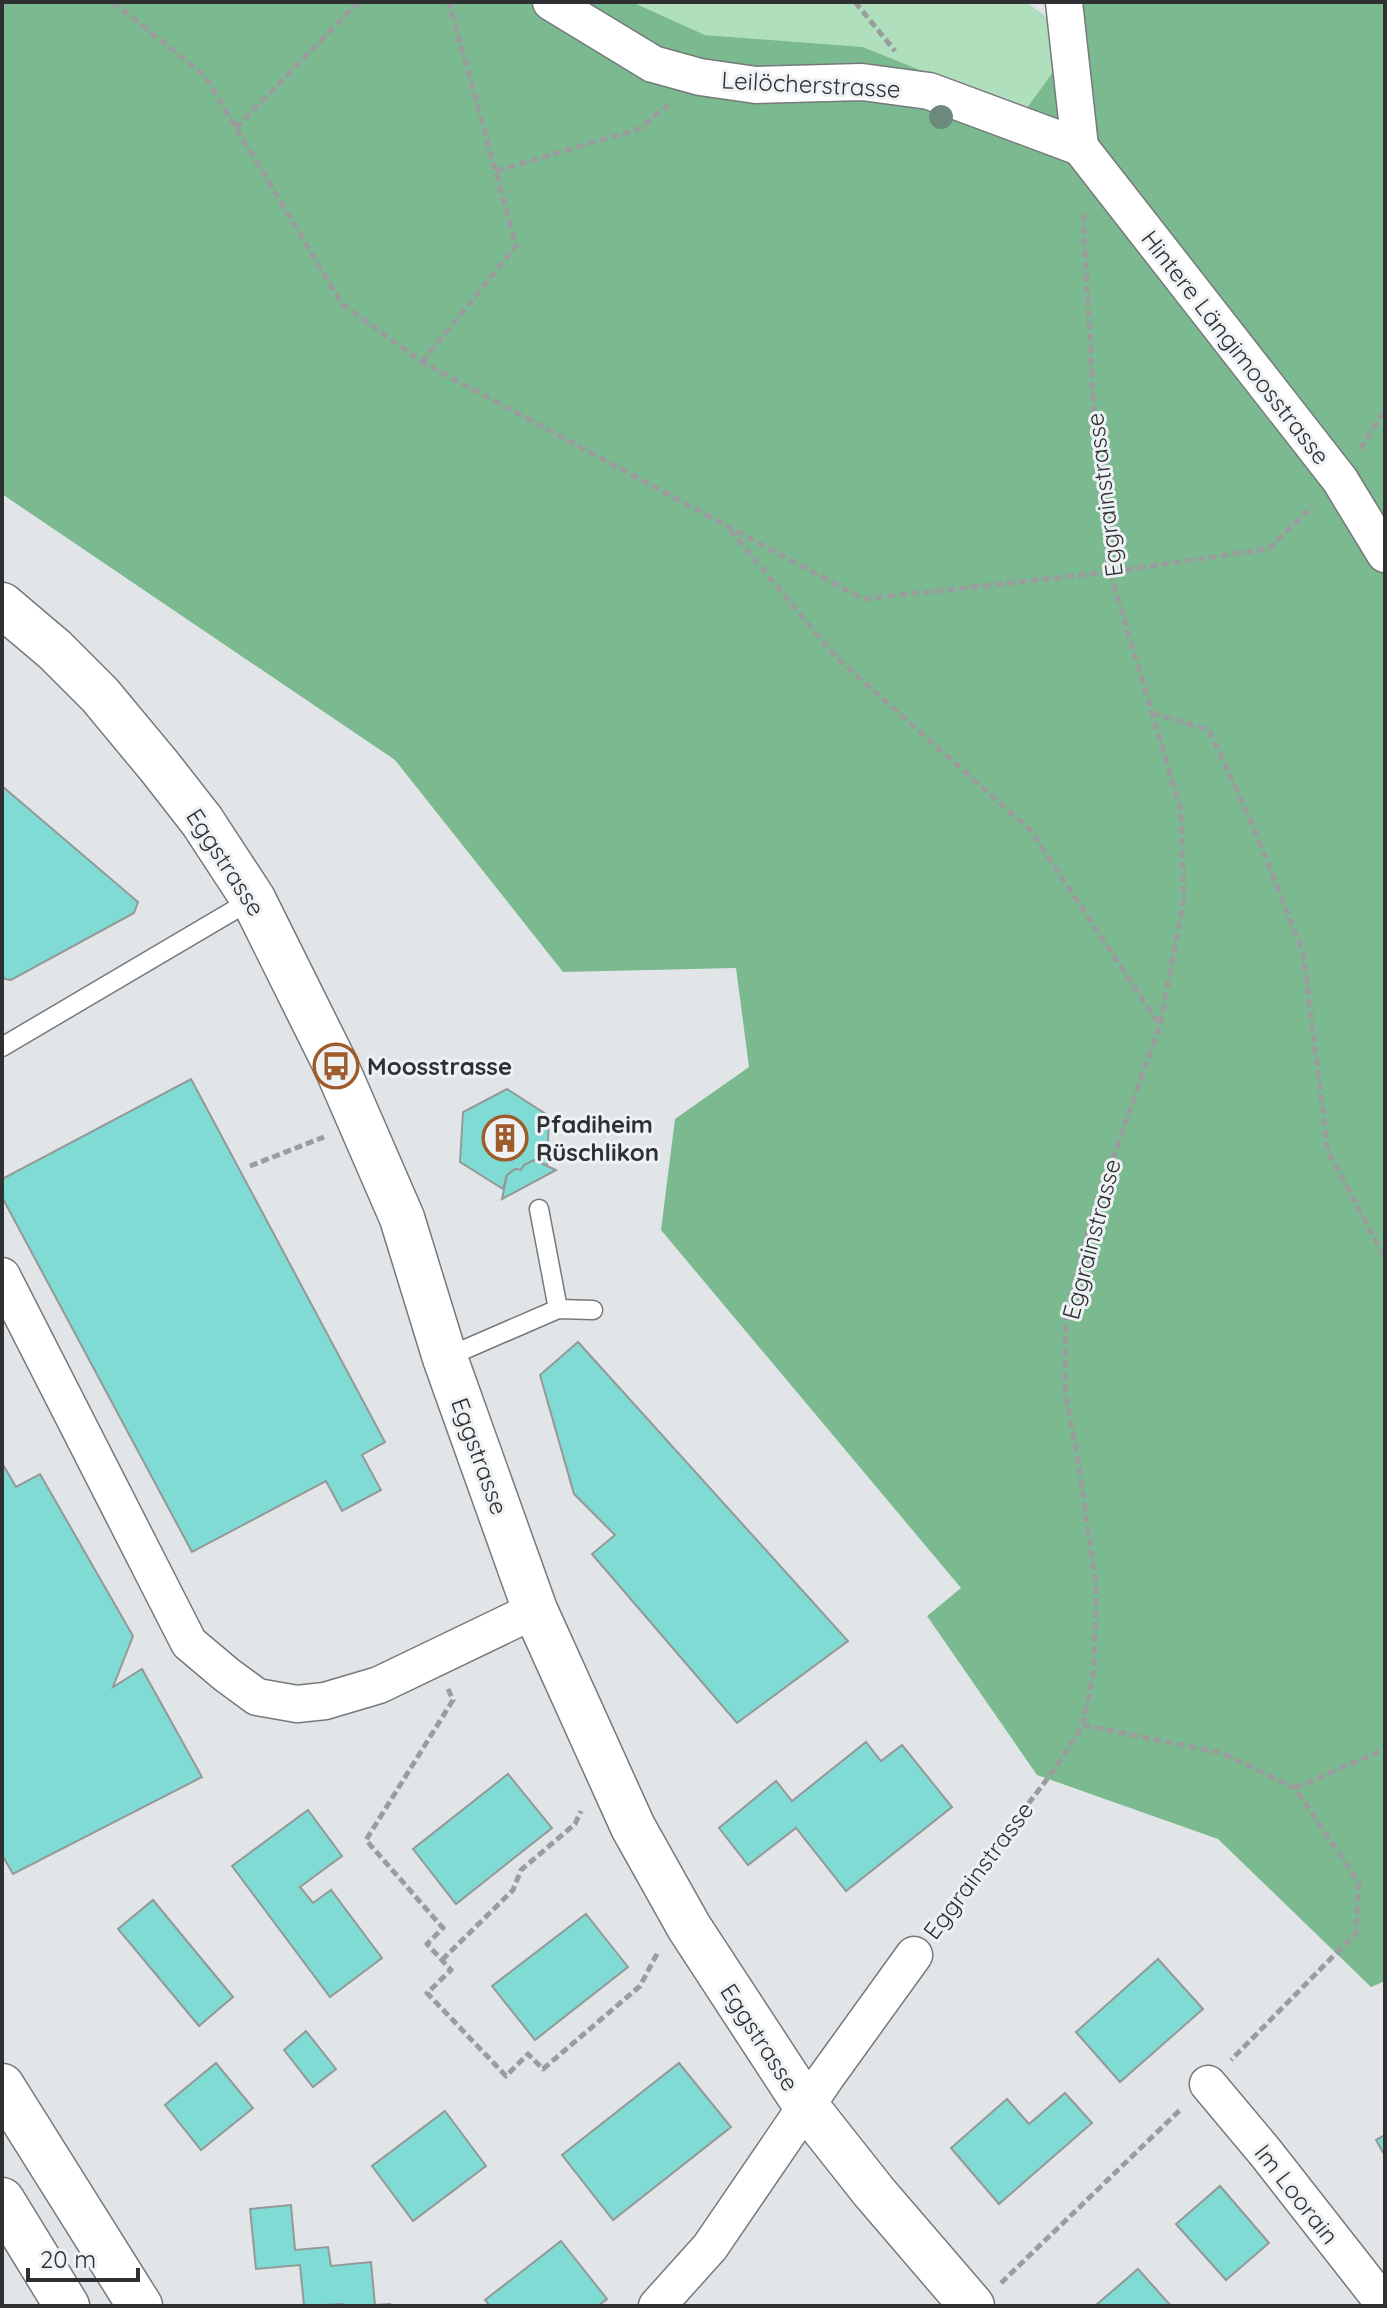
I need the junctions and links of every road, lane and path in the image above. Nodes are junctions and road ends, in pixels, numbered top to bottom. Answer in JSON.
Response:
{"nodes":[{"id":1,"x":113,"y":2,"type":"edge"},
{"id":2,"x":358,"y":2,"type":"edge"},
{"id":3,"x":449,"y":2,"type":"edge"},
{"id":4,"x":551,"y":2,"type":"edge"},
{"id":5,"x":1064,"y":2,"type":"edge"},
{"id":6,"x":700,"y":77,"type":"junction"},
{"id":7,"x":236,"y":128,"type":"junction"},
{"id":8,"x":1080,"y":147,"type":"junction"},
{"id":9,"x":496,"y":171,"type":"junction"},
{"id":10,"x":1083,"y":207,"type":"dead end"},
{"id":11,"x":422,"y":362,"type":"junction"},
{"id":12,"x":1340,"y":480,"type":"junction"},
{"id":13,"x":727,"y":527,"type":"junction"},
{"id":14,"x":1385,"y":554,"type":"edge"},
{"id":15,"x":1110,"y":572,"type":"junction"},
{"id":16,"x":2,"y":605,"type":"edge"},
{"id":17,"x":1152,"y":713,"type":"junction"},
{"id":18,"x":253,"y":899,"type":"junction"},
{"id":19,"x":1160,"y":1025,"type":"junction"},
{"id":20,"x":2,"y":1047,"type":"edge"},
{"id":21,"x":362,"y":1122,"type":"junction"},
{"id":22,"x":250,"y":1166,"type":"dead end"},
{"id":23,"x":539,"y":1209,"type":"dead end"},
{"id":24,"x":1385,"y":1258,"type":"edge"},
{"id":25,"x":2,"y":1276,"type":"edge"},
{"id":26,"x":558,"y":1309,"type":"junction"},
{"id":27,"x":593,"y":1310,"type":"dead end"},
{"id":28,"x":445,"y":1358,"type":"junction"},
{"id":29,"x":535,"y":1610,"type":"junction"},
{"id":30,"x":433,"y":1660,"type":"junction"},
{"id":31,"x":1083,"y":1725,"type":"junction"},
{"id":32,"x":1385,"y":1749,"type":"edge"},
{"id":33,"x":1295,"y":1788,"type":"junction"},
{"id":34,"x":584,"y":1806,"type":"dead end"},
{"id":35,"x":662,"y":1949,"type":"dead end"},
{"id":36,"x":914,"y":1955,"type":"joint"},
{"id":37,"x":442,"y":1960,"type":"junction"},
{"id":38,"x":1208,"y":2084,"type":"junction"},
{"id":39,"x":2,"y":2086,"type":"edge"},
{"id":40,"x":806,"y":2106,"type":"junction"},
{"id":41,"x":2,"y":2200,"type":"edge"},
{"id":42,"x":986,"y":2295,"type":"edge"},
{"id":43,"x":1385,"y":2305,"type":"edge"},
{"id":44,"x":67,"y":2306,"type":"edge"},
{"id":45,"x":140,"y":2306,"type":"edge"},
{"id":46,"x":657,"y":2306,"type":"edge"}],
"edges":[{"from":1,"to":7,"type":"path"},
{"from":2,"to":7,"type":"path"},
{"from":3,"to":9,"type":"path"},
{"from":4,"to":6,"type":"street","name":"Leilöcherstrasse"},
{"from":5,"to":8,"type":"street"},
{"from":6,"to":8,"type":"street","name":"Leilöcherstrasse"},
{"from":6,"to":9,"type":"path"},
{"from":7,"to":11,"type":"path"},
{"from":8,"to":12,"type":"street","name":"Hintere Längimoosstrasse"},
{"from":9,"to":11,"type":"path"},
{"from":10,"to":15,"type":"path","name":"Eggrainstrasse"},
{"from":11,"to":13,"type":"path"},
{"from":12,"to":14,"type":"street","name":"Hintere Längimoosstrasse"},
{"from":12,"to":15,"type":"path"},
{"from":13,"to":15,"type":"path"},
{"from":13,"to":19,"type":"path"},
{"from":15,"to":17,"type":"path","name":"Eggrainstrasse"},
{"from":16,"to":18,"type":"main road","name":"Eggstrasse"},
{"from":17,"to":19,"type":"path","name":"Eggrainstrasse"},
{"from":17,"to":24,"type":"path"},
{"from":18,"to":20,"type":"lane"},
{"from":18,"to":21,"type":"main road","name":"Eggstrasse"},
{"from":19,"to":31,"type":"path","name":"Eggrainstrasse"},
{"from":21,"to":22,"type":"path"},
{"from":21,"to":28,"type":"main road","name":"Eggstrasse"},
{"from":23,"to":26,"type":"lane"},
{"from":25,"to":30,"type":"street"},
{"from":26,"to":27,"type":"lane"},
{"from":26,"to":28,"type":"lane"},
{"from":28,"to":29,"type":"main road","name":"Eggstrasse"},
{"from":29,"to":30,"type":"street"},
{"from":29,"to":40,"type":"main road","name":"Eggstrasse"},
{"from":30,"to":37,"type":"path"},
{"from":31,"to":33,"type":"path"},
{"from":31,"to":36,"type":"path","name":"Eggrainstrasse"},
{"from":32,"to":33,"type":"path"},
{"from":33,"to":38,"type":"path"},
{"from":34,"to":37,"type":"path"},
{"from":35,"to":37,"type":"path"},
{"from":36,"to":40,"type":"street","name":"Eggrainstrasse"},
{"from":38,"to":42,"type":"path"},
{"from":38,"to":43,"type":"street","name":"Im Loorain"},
{"from":39,"to":45,"type":"main road"},
{"from":40,"to":42,"type":"main road","name":"Eggstrasse"},
{"from":40,"to":46,"type":"street","name":"Eggrainstrasse"},
{"from":41,"to":44,"type":"main road"}]}
